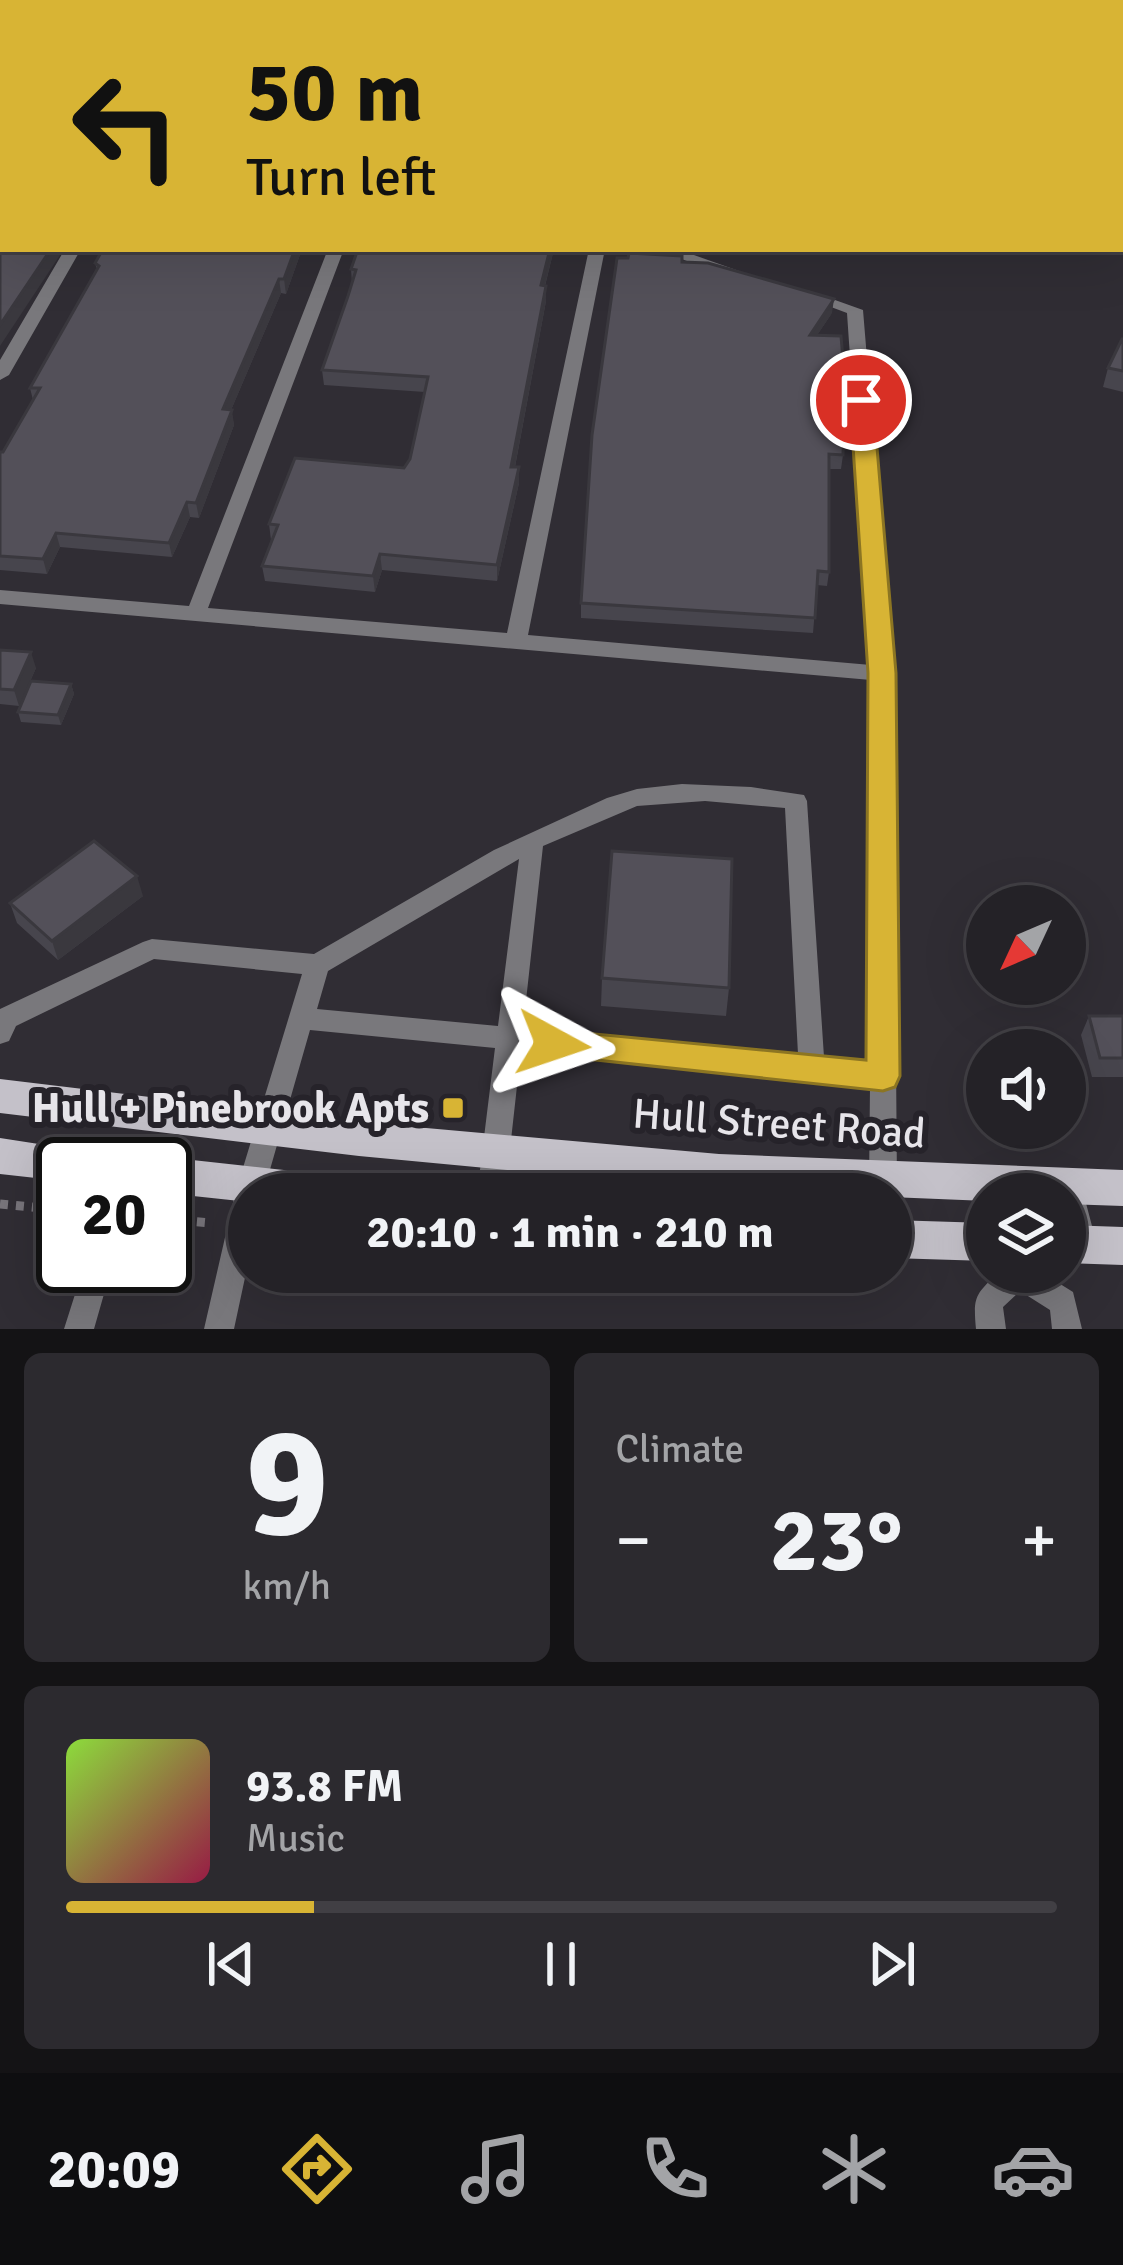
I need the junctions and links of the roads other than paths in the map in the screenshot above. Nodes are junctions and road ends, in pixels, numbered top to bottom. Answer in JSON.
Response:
{"nodes":[{"id":1,"x":71,"y":252,"type":"edge"},
{"id":2,"x":335,"y":252,"type":"edge"},
{"id":3,"x":596,"y":252,"type":"edge"},
{"id":4,"x":670,"y":252,"type":"edge"},
{"id":5,"x":746,"y":276,"type":"edge"},
{"id":6,"x":790,"y":290,"type":"edge"},
{"id":7,"x":0,"y":375,"type":"edge"},
{"id":8,"x":0,"y":597,"type":"edge"},
{"id":9,"x":195,"y":616,"type":"junction"},
{"id":10,"x":516,"y":641,"type":"junction"},
{"id":11,"x":882,"y":673,"type":"junction"},
{"id":12,"x":532,"y":844,"type":"junction"},
{"id":13,"x":316,"y":965,"type":"junction"},
{"id":14,"x":299,"y":1018,"type":"junction"},
{"id":15,"x":0,"y":1033,"type":"edge"},
{"id":16,"x":509,"y":1040,"type":"junction"},
{"id":17,"x":812,"y":1067,"type":"junction"},
{"id":18,"x":883,"y":1076,"type":"junction"},
{"id":19,"x":0,"y":1096,"type":"edge"},
{"id":20,"x":266,"y":1128,"type":"junction"},
{"id":21,"x":497,"y":1151,"type":"junction"},
{"id":22,"x":0,"y":1156,"type":"edge"},
{"id":23,"x":36,"y":1160,"type":"edge"},
{"id":24,"x":255,"y":1173,"type":"edge"},
{"id":25,"x":494,"y":1173,"type":"edge"},
{"id":26,"x":731,"y":1173,"type":"edge"},
{"id":27,"x":883,"y":1173,"type":"edge"},
{"id":28,"x":192,"y":1180,"type":"edge"},
{"id":29,"x":912,"y":1186,"type":"edge"},
{"id":30,"x":228,"y":1187,"type":"edge"},
{"id":31,"x":966,"y":1187,"type":"edge"},
{"id":32,"x":1086,"y":1188,"type":"edge"},
{"id":33,"x":1123,"y":1188,"type":"edge"},
{"id":34,"x":912,"y":1240,"type":"edge"},
{"id":35,"x":966,"y":1241,"type":"edge"},
{"id":36,"x":228,"y":1289,"type":"edge"},
{"id":37,"x":90,"y":1293,"type":"edge"},
{"id":38,"x":996,"y":1293,"type":"edge"},
{"id":39,"x":1048,"y":1293,"type":"edge"},
{"id":40,"x":79,"y":1329,"type":"edge"},
{"id":41,"x":219,"y":1329,"type":"edge"},
{"id":42,"x":991,"y":1329,"type":"edge"},
{"id":43,"x":1067,"y":1329,"type":"edge"}],
"edges":[{"from":1,"to":7,"type":"lane"},
{"from":2,"to":9,"type":"lane"},
{"from":3,"to":10,"type":"lane"},
{"from":4,"to":5,"type":"lane"},
{"from":6,"to":11,"type":"lane"},
{"from":8,"to":9,"type":"lane"},
{"from":9,"to":10,"type":"lane"},
{"from":10,"to":11,"type":"lane"},
{"from":11,"to":18,"type":"lane"},
{"from":12,"to":13,"type":"lane"},
{"from":12,"to":16,"type":"lane"},
{"from":12,"to":17,"type":"lane"},
{"from":13,"to":14,"type":"lane"},
{"from":13,"to":15,"type":"lane"},
{"from":14,"to":16,"type":"lane"},
{"from":14,"to":20,"type":"lane"},
{"from":16,"to":17,"type":"lane"},
{"from":16,"to":21,"type":"lane"},
{"from":17,"to":18,"type":"lane"},
{"from":18,"to":27,"type":"lane"},
{"from":19,"to":20,"type":"main road","name":"Hull Street Road"},
{"from":20,"to":21,"type":"main road","name":"Hull Street Road"},
{"from":20,"to":24,"type":"lane"},
{"from":21,"to":25,"type":"lane"},
{"from":21,"to":26,"type":"main road","name":"Hull Street Road"},
{"from":22,"to":23,"type":"main road"},
{"from":28,"to":30,"type":"main road"},
{"from":29,"to":31,"type":"main road","name":"Hull Street Road"},
{"from":32,"to":33,"type":"main road","name":"Hull Street Road"},
{"from":34,"to":35,"type":"main road"},
{"from":36,"to":41,"type":"lane"},
{"from":37,"to":40,"type":"lane"},
{"from":38,"to":42,"type":"lane"},
{"from":39,"to":43,"type":"lane"}]}
